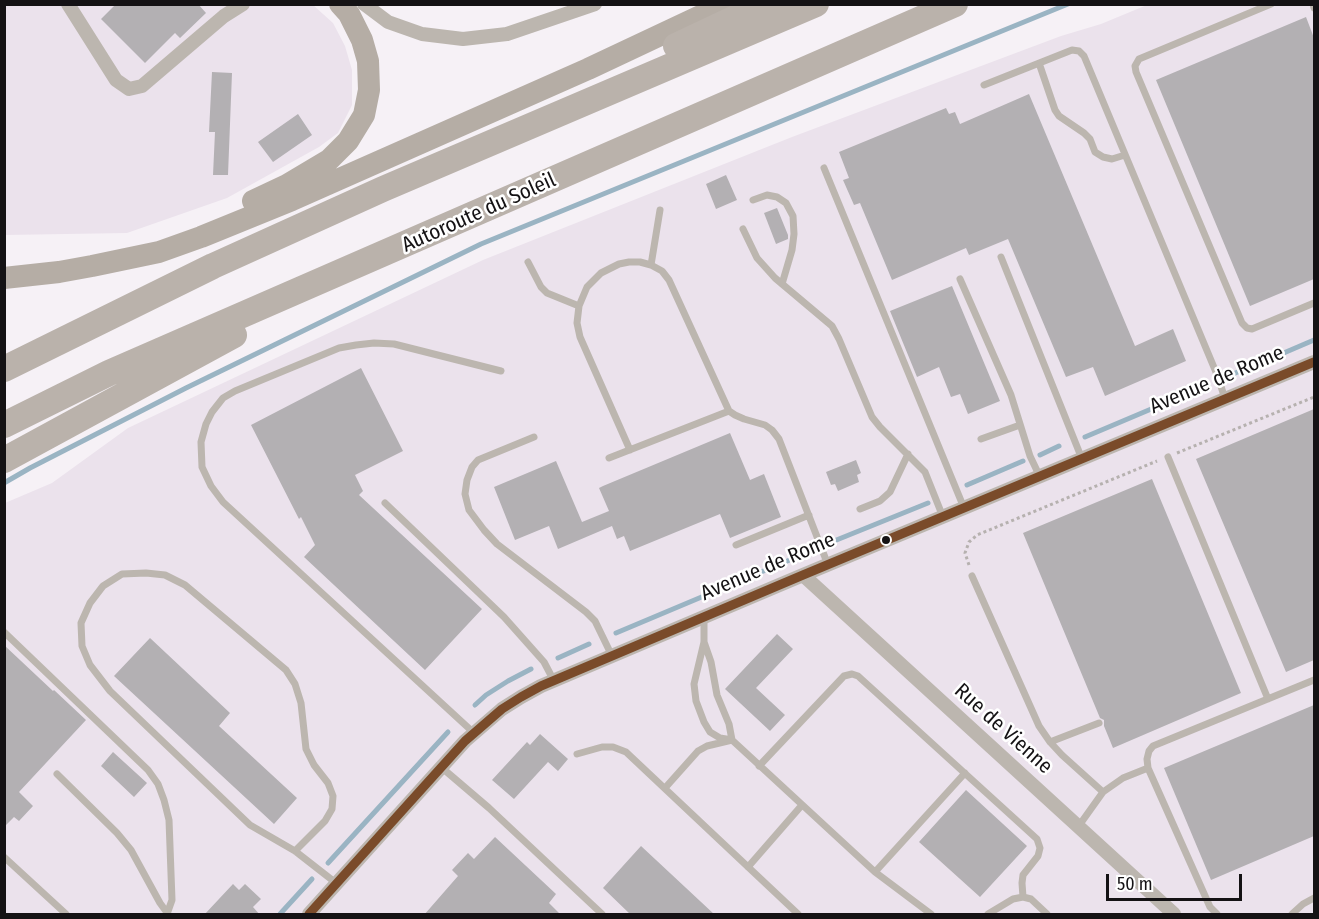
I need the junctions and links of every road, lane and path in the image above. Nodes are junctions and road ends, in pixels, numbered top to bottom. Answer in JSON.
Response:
{"nodes":[{"id":1,"x":68,"y":4,"type":"edge"},
{"id":2,"x":234,"y":4,"type":"edge"},
{"id":3,"x":243,"y":4,"type":"edge"},
{"id":4,"x":340,"y":4,"type":"edge"},
{"id":5,"x":364,"y":4,"type":"edge"},
{"id":6,"x":595,"y":4,"type":"edge"},
{"id":7,"x":726,"y":4,"type":"edge"},
{"id":8,"x":765,"y":4,"type":"edge"},
{"id":9,"x":816,"y":4,"type":"edge"},
{"id":10,"x":955,"y":4,"type":"edge"},
{"id":11,"x":1271,"y":4,"type":"edge"},
{"id":12,"x":224,"y":16,"type":"junction"},
{"id":13,"x":1039,"y":63,"type":"junction"},
{"id":14,"x":984,"y":85,"type":"dead end"},
{"id":15,"x":1125,"y":154,"type":"junction"},
{"id":16,"x":824,"y":168,"type":"dead end"},
{"id":17,"x":383,"y":189,"type":"junction"},
{"id":18,"x":753,"y":200,"type":"dead end"},
{"id":19,"x":660,"y":210,"type":"dead end"},
{"id":20,"x":743,"y":229,"type":"dead end"},
{"id":21,"x":1001,"y":257,"type":"dead end"},
{"id":22,"x":528,"y":262,"type":"dead end"},
{"id":23,"x":651,"y":265,"type":"junction"},
{"id":24,"x":92,"y":266,"type":"junction"},
{"id":25,"x":332,"y":277,"type":"junction"},
{"id":26,"x":4,"y":278,"type":"edge"},
{"id":27,"x":960,"y":279,"type":"dead end"},
{"id":28,"x":782,"y":284,"type":"junction"},
{"id":29,"x":1314,"y":303,"type":"edge"},
{"id":30,"x":579,"y":306,"type":"junction"},
{"id":31,"x":1314,"y":362,"type":"edge"},
{"id":32,"x":4,"y":369,"type":"edge"},
{"id":33,"x":501,"y":371,"type":"dead end"},
{"id":34,"x":1314,"y":397,"type":"edge"},
{"id":35,"x":1226,"y":399,"type":"junction"},
{"id":36,"x":729,"y":411,"type":"junction"},
{"id":37,"x":4,"y":425,"type":"edge"},
{"id":38,"x":1020,"y":425,"type":"junction"},
{"id":39,"x":534,"y":437,"type":"dead end"},
{"id":40,"x":981,"y":439,"type":"dead end"},
{"id":41,"x":630,"y":450,"type":"junction"},
{"id":42,"x":908,"y":454,"type":"junction"},
{"id":43,"x":1168,"y":457,"type":"junction"},
{"id":44,"x":609,"y":458,"type":"dead end"},
{"id":45,"x":1082,"y":459,"type":"junction"},
{"id":46,"x":4,"y":460,"type":"edge"},
{"id":47,"x":1040,"y":477,"type":"junction"},
{"id":48,"x":385,"y":503,"type":"dead end"},
{"id":49,"x":964,"y":508,"type":"junction"},
{"id":50,"x":860,"y":509,"type":"dead end"},
{"id":51,"x":808,"y":515,"type":"junction"},
{"id":52,"x":943,"y":517,"type":"junction"},
{"id":53,"x":736,"y":545,"type":"dead end"},
{"id":54,"x":828,"y":565,"type":"junction"},
{"id":55,"x":803,"y":575,"type":"junction"},
{"id":56,"x":972,"y":576,"type":"joint"},
{"id":57,"x":704,"y":617,"type":"junction"},
{"id":58,"x":4,"y":633,"type":"edge"},
{"id":59,"x":704,"y":642,"type":"junction"},
{"id":60,"x":612,"y":656,"type":"junction"},
{"id":61,"x":1314,"y":680,"type":"edge"},
{"id":62,"x":554,"y":681,"type":"junction"},
{"id":63,"x":1268,"y":699,"type":"junction"},
{"id":64,"x":1099,"y":723,"type":"dead end"},
{"id":65,"x":474,"y":733,"type":"junction"},
{"id":66,"x":732,"y":740,"type":"junction"},
{"id":67,"x":1050,"y":742,"type":"junction"},
{"id":68,"x":577,"y":754,"type":"dead end"},
{"id":69,"x":759,"y":766,"type":"junction"},
{"id":70,"x":441,"y":767,"type":"junction"},
{"id":71,"x":1148,"y":768,"type":"junction"},
{"id":72,"x":965,"y":773,"type":"junction"},
{"id":73,"x":57,"y":774,"type":"dead end"},
{"id":74,"x":665,"y":788,"type":"junction"},
{"id":75,"x":1103,"y":792,"type":"junction"},
{"id":76,"x":802,"y":805,"type":"junction"},
{"id":77,"x":1078,"y":827,"type":"junction"},
{"id":78,"x":296,"y":850,"type":"junction"},
{"id":79,"x":4,"y":857,"type":"edge"},
{"id":80,"x":748,"y":867,"type":"junction"},
{"id":81,"x":875,"y":872,"type":"junction"},
{"id":82,"x":336,"y":883,"type":"junction"},
{"id":83,"x":1023,"y":897,"type":"junction"},
{"id":84,"x":1314,"y":898,"type":"edge"},
{"id":85,"x":66,"y":915,"type":"edge"},
{"id":86,"x":168,"y":915,"type":"edge"},
{"id":87,"x":309,"y":915,"type":"edge"},
{"id":88,"x":602,"y":915,"type":"edge"},
{"id":89,"x":798,"y":915,"type":"edge"},
{"id":90,"x":931,"y":915,"type":"edge"},
{"id":91,"x":988,"y":915,"type":"edge"},
{"id":92,"x":1047,"y":915,"type":"edge"},
{"id":93,"x":1174,"y":915,"type":"edge"},
{"id":94,"x":1217,"y":915,"type":"edge"},
{"id":95,"x":1292,"y":915,"type":"edge"}],
"edges":[{"from":1,"to":12,"type":"street"},
{"from":2,"to":12,"type":"street"},
{"from":3,"to":12,"type":"street"},
{"from":4,"to":24,"type":"main road"},
{"from":5,"to":6,"type":"street"},
{"from":7,"to":24,"type":"main road"},
{"from":8,"to":17,"type":"highway"},
{"from":9,"to":17,"type":"highway"},
{"from":10,"to":25,"type":"highway","name":"Autoroute du Soleil"},
{"from":11,"to":29,"type":"lane"},
{"from":13,"to":14,"type":"lane"},
{"from":13,"to":15,"type":"lane"},
{"from":13,"to":15,"type":"lane"},
{"from":15,"to":35,"type":"lane"},
{"from":16,"to":49,"type":"lane"},
{"from":17,"to":32,"type":"highway"},
{"from":18,"to":28,"type":"lane"},
{"from":19,"to":23,"type":"lane"},
{"from":20,"to":28,"type":"lane"},
{"from":21,"to":45,"type":"lane"},
{"from":22,"to":30,"type":"lane"},
{"from":23,"to":30,"type":"lane"},
{"from":23,"to":36,"type":"lane"},
{"from":24,"to":26,"type":"main road"},
{"from":25,"to":37,"type":"highway","name":"Autoroute du Soleil"},
{"from":25,"to":46,"type":"highway"},
{"from":27,"to":38,"type":"lane"},
{"from":28,"to":42,"type":"lane"},
{"from":30,"to":41,"type":"lane"},
{"from":31,"to":35,"type":"street","name":"Avenue de Rome"},
{"from":33,"to":65,"type":"lane"},
{"from":34,"to":43,"type":"path"},
{"from":35,"to":45,"type":"street","name":"Avenue de Rome"},
{"from":36,"to":41,"type":"lane"},
{"from":36,"to":51,"type":"lane"},
{"from":38,"to":40,"type":"lane"},
{"from":38,"to":47,"type":"lane"},
{"from":39,"to":60,"type":"lane"},
{"from":41,"to":44,"type":"lane"},
{"from":42,"to":50,"type":"lane"},
{"from":42,"to":52,"type":"lane"},
{"from":43,"to":56,"type":"path"},
{"from":43,"to":63,"type":"lane"},
{"from":45,"to":47,"type":"street","name":"Avenue de Rome"},
{"from":47,"to":49,"type":"street","name":"Avenue de Rome"},
{"from":48,"to":62,"type":"lane"},
{"from":49,"to":52,"type":"street","name":"Avenue de Rome"},
{"from":51,"to":53,"type":"lane"},
{"from":51,"to":54,"type":"lane"},
{"from":52,"to":54,"type":"street","name":"Avenue de Rome"},
{"from":54,"to":55,"type":"street","name":"Avenue de Rome"},
{"from":55,"to":57,"type":"street","name":"Avenue de Rome"},
{"from":55,"to":77,"type":"street","name":"Rue de Vienne"},
{"from":56,"to":67,"type":"lane"},
{"from":57,"to":59,"type":"lane"},
{"from":57,"to":60,"type":"street","name":"Avenue de Rome"},
{"from":58,"to":86,"type":"lane"},
{"from":59,"to":66,"type":"lane"},
{"from":59,"to":66,"type":"lane"},
{"from":60,"to":62,"type":"street","name":"Avenue de Rome"},
{"from":61,"to":63,"type":"lane"},
{"from":62,"to":65,"type":"street","name":"Avenue de Rome"},
{"from":63,"to":71,"type":"lane"},
{"from":64,"to":67,"type":"lane"},
{"from":65,"to":70,"type":"street","name":"Avenue de Rome"},
{"from":66,"to":69,"type":"lane"},
{"from":66,"to":74,"type":"lane"},
{"from":67,"to":75,"type":"lane"},
{"from":68,"to":74,"type":"lane"},
{"from":69,"to":72,"type":"lane"},
{"from":69,"to":76,"type":"lane"},
{"from":70,"to":82,"type":"street","name":"Avenue de Rome"},
{"from":70,"to":88,"type":"lane"},
{"from":71,"to":75,"type":"lane"},
{"from":71,"to":94,"type":"lane"},
{"from":72,"to":81,"type":"lane"},
{"from":72,"to":83,"type":"lane"},
{"from":73,"to":86,"type":"lane"},
{"from":74,"to":80,"type":"lane"},
{"from":75,"to":77,"type":"lane"},
{"from":76,"to":80,"type":"lane"},
{"from":76,"to":81,"type":"lane"},
{"from":77,"to":93,"type":"street","name":"Rue de Vienne"},
{"from":78,"to":78,"type":"lane"},
{"from":78,"to":82,"type":"lane"},
{"from":79,"to":85,"type":"lane"},
{"from":80,"to":89,"type":"lane"},
{"from":81,"to":90,"type":"lane"},
{"from":82,"to":87,"type":"street","name":"Avenue de Rome"},
{"from":83,"to":91,"type":"lane"},
{"from":83,"to":92,"type":"lane"},
{"from":84,"to":95,"type":"lane"}]}
